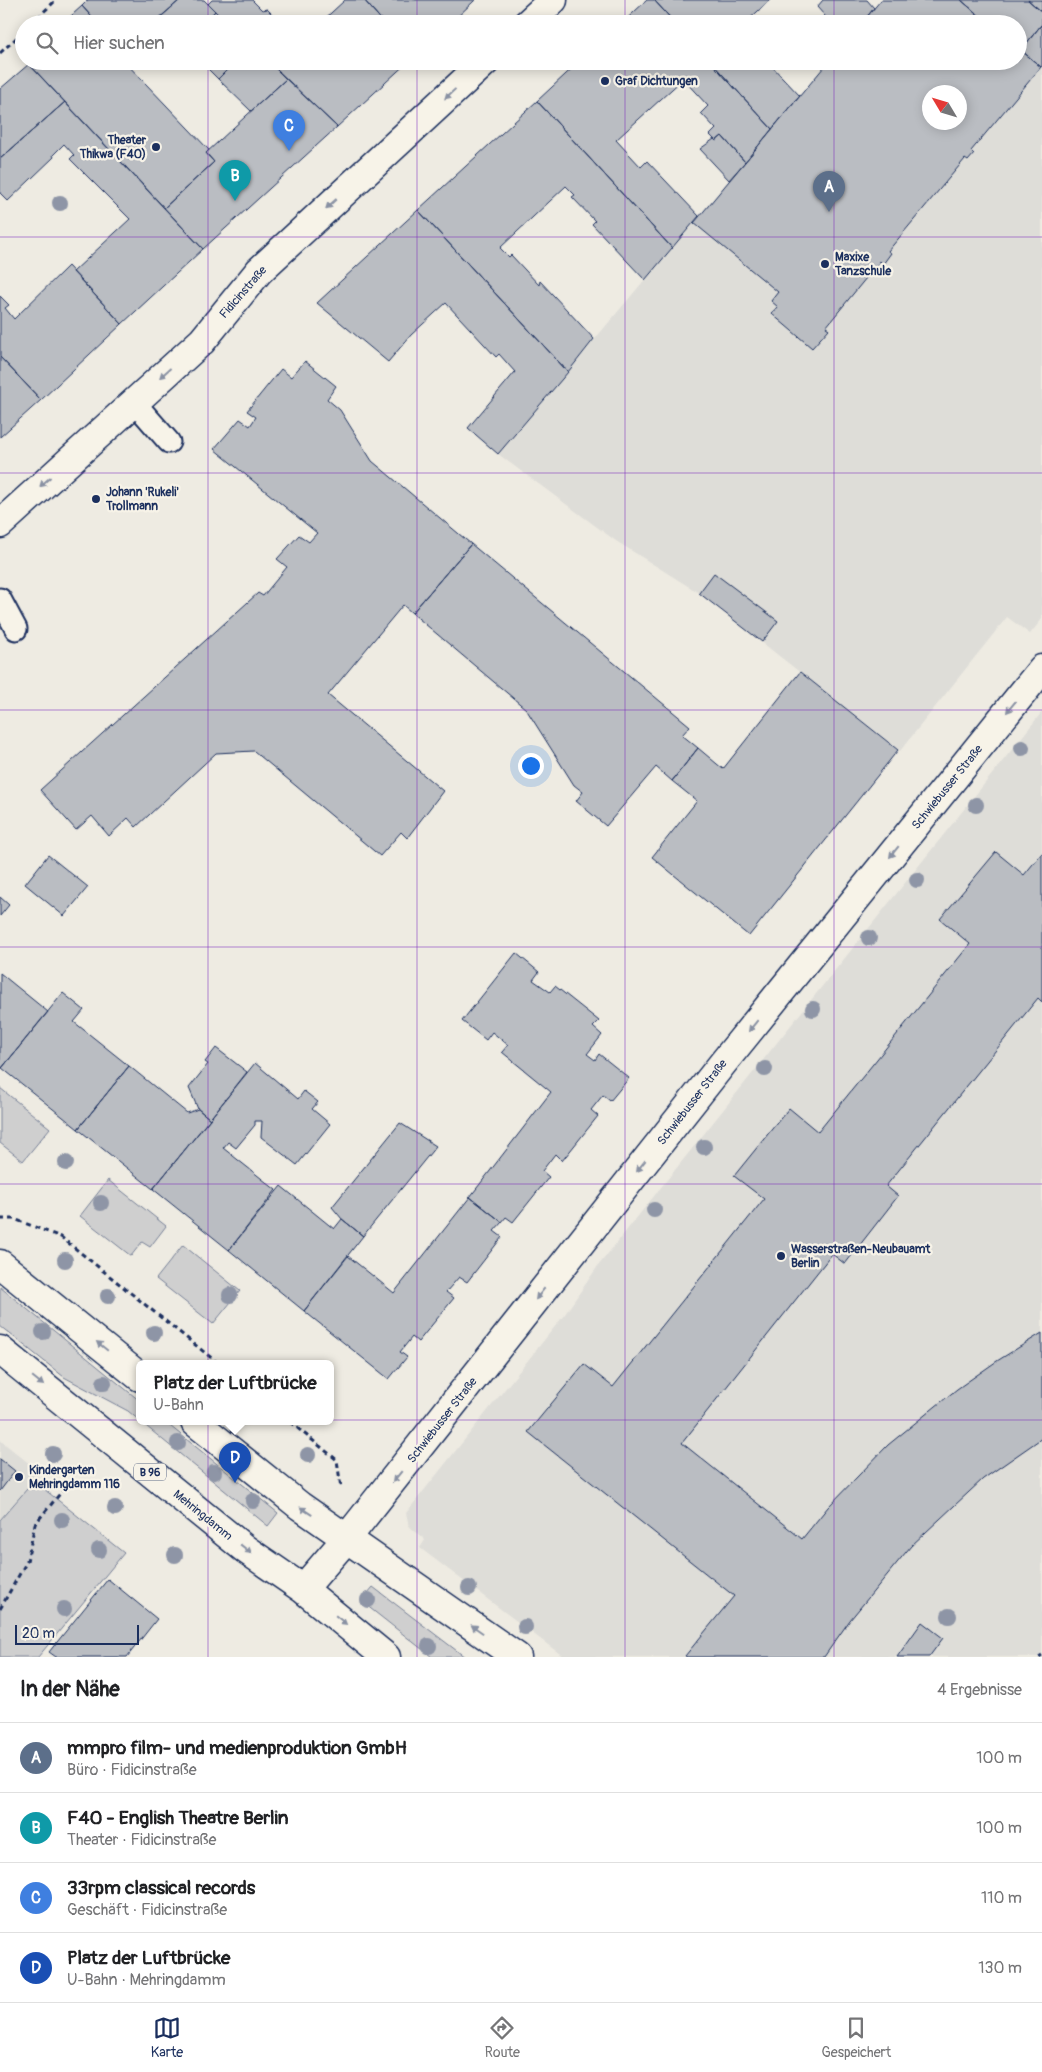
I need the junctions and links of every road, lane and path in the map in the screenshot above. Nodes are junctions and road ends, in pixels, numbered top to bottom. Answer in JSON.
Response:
{"nodes":[{"id":1,"x":56,"y":0,"type":"edge"},
{"id":2,"x":553,"y":0,"type":"edge"},
{"id":3,"x":40,"y":15,"type":"edge"},
{"id":4,"x":537,"y":15,"type":"edge"},
{"id":5,"x":15,"y":39,"type":"edge"},
{"id":6,"x":0,"y":53,"type":"edge"},
{"id":7,"x":476,"y":70,"type":"edge"},
{"id":8,"x":134,"y":402,"type":"junction"},
{"id":9,"x":169,"y":442,"type":"dead end"},
{"id":10,"x":0,"y":524,"type":"edge"},
{"id":11,"x":0,"y":599,"type":"edge"},
{"id":12,"x":16,"y":629,"type":"dead end"},
{"id":13,"x":1042,"y":669,"type":"edge"},
{"id":14,"x":0,"y":1220,"type":"edge"},
{"id":15,"x":0,"y":1264,"type":"edge"},
{"id":16,"x":0,"y":1350,"type":"edge"},
{"id":17,"x":213,"y":1360,"type":"edge"},
{"id":18,"x":136,"y":1374,"type":"edge"},
{"id":19,"x":199,"y":1425,"type":"edge"},
{"id":20,"x":294,"y":1425,"type":"edge"},
{"id":21,"x":68,"y":1484,"type":"dead end"},
{"id":22,"x":347,"y":1538,"type":"junction"},
{"id":23,"x":303,"y":1589,"type":"junction"},
{"id":24,"x":0,"y":1610,"type":"edge"},
{"id":25,"x":386,"y":1657,"type":"edge"},
{"id":26,"x":517,"y":1657,"type":"edge"}],
"edges":[{"from":1,"to":3,"type":"path"},
{"from":2,"to":4,"type":"street"},
{"from":5,"to":6,"type":"path"},
{"from":7,"to":8,"type":"street","name":"Fidicinstraße","one_way":true},
{"from":8,"to":9,"type":"lane"},
{"from":8,"to":10,"type":"street","name":"Fidicinstraße","one_way":true},
{"from":11,"to":12,"type":"lane"},
{"from":13,"to":22,"type":"street","name":"Schwiebusser Straße","one_way":true},
{"from":14,"to":17,"type":"path"},
{"from":18,"to":15,"type":"street","one_way":true},
{"from":16,"to":23,"type":"street","name":"Mehringdamm","number":"B 96","one_way":true},
{"from":22,"to":19,"type":"street","one_way":true},
{"from":20,"to":22,"type":"path"},
{"from":21,"to":24,"type":"path"},
{"from":22,"to":23,"type":"street","name":"Schwiebusser Straße"},
{"from":26,"to":22,"type":"street","one_way":true},
{"from":23,"to":25,"type":"street","name":"Mehringdamm","number":"B 96","one_way":true}]}
